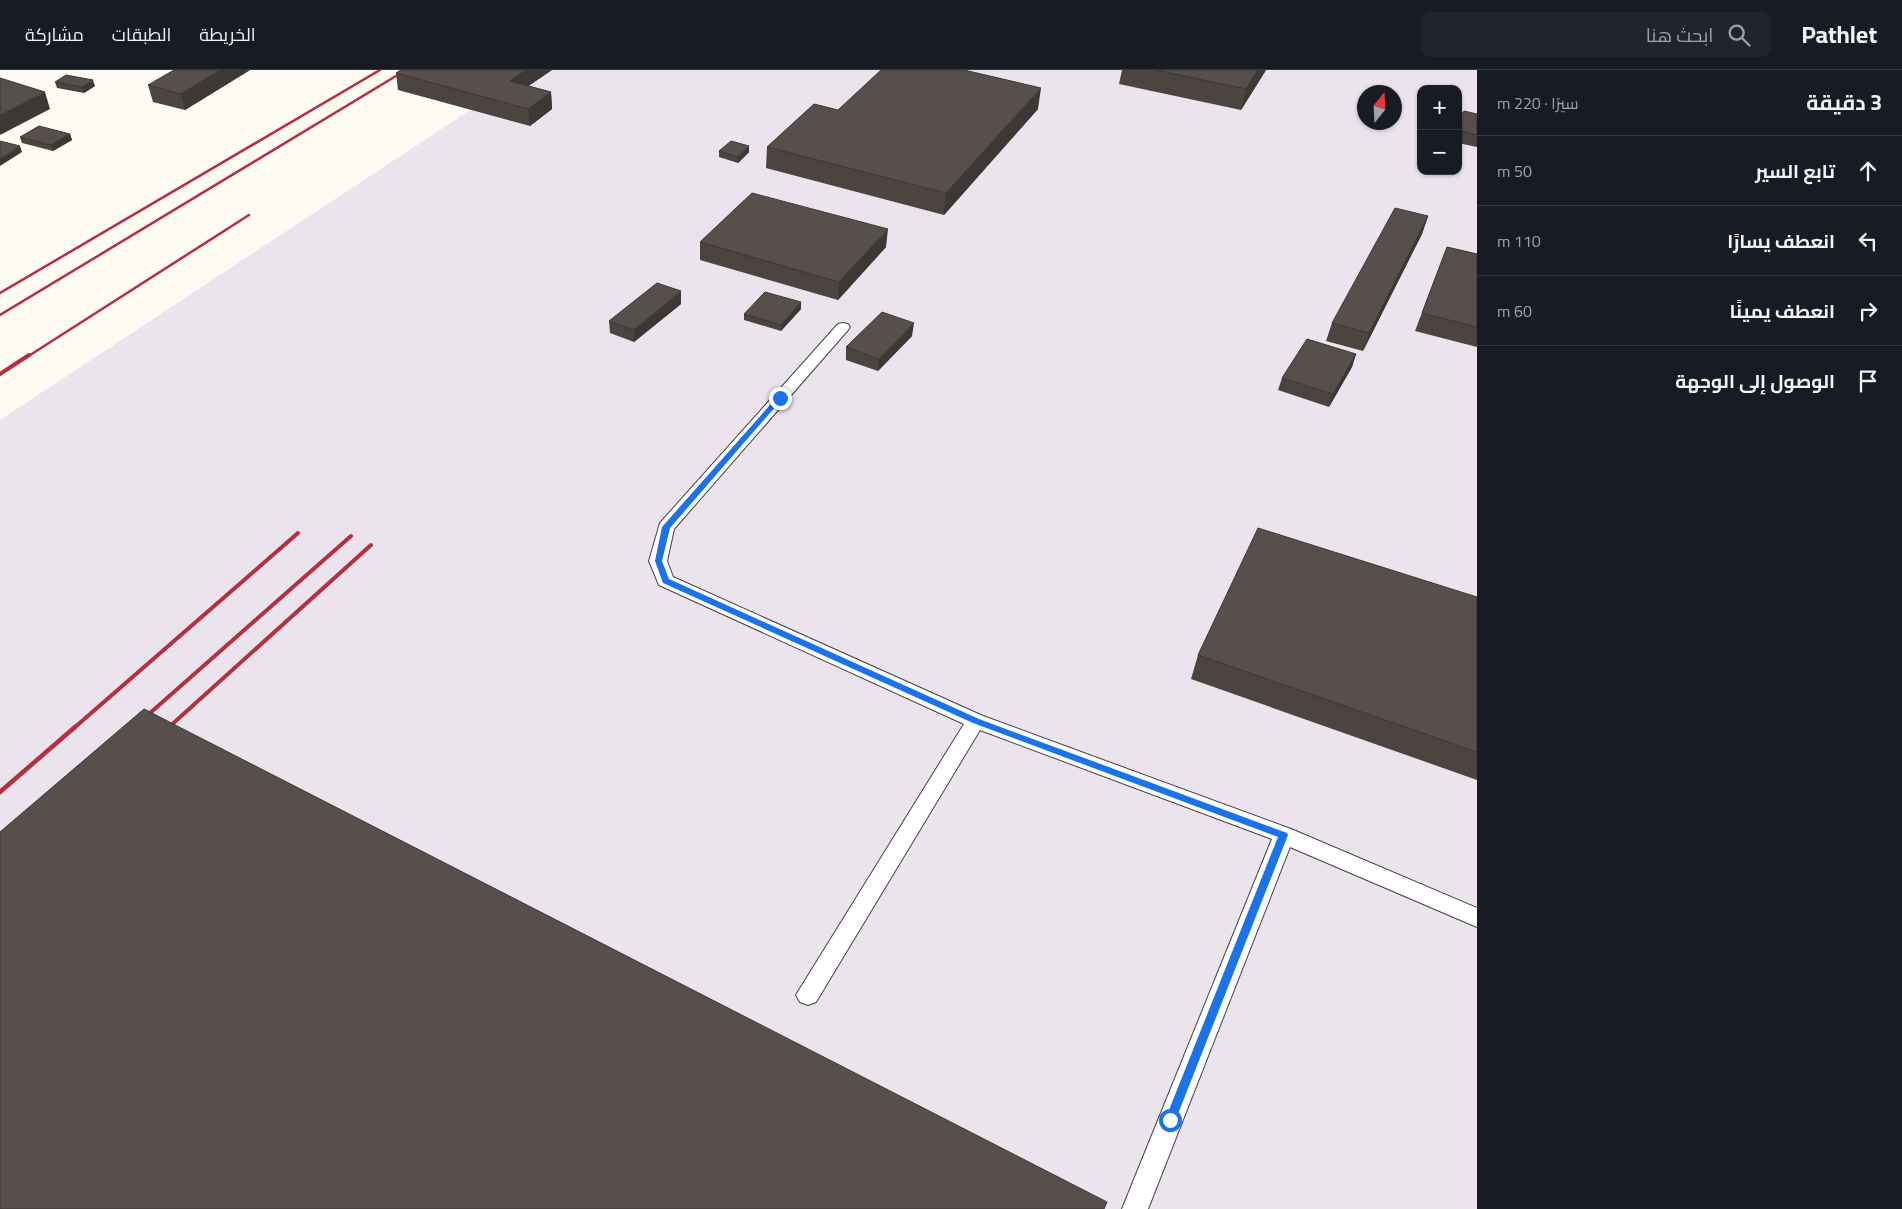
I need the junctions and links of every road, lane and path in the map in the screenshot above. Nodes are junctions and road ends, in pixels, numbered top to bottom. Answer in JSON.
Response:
{"nodes":[{"id":1,"x":843,"y":327,"type":"dead end"},
{"id":2,"x":976,"y":721,"type":"junction"},
{"id":3,"x":1284,"y":835,"type":"junction"},
{"id":4,"x":1477,"y":918,"type":"edge"},
{"id":5,"x":808,"y":996,"type":"dead end"},
{"id":6,"x":1135,"y":1209,"type":"edge"}],
"edges":[{"from":1,"to":2,"type":"lane"},
{"from":2,"to":3,"type":"lane"},
{"from":2,"to":5,"type":"lane"},
{"from":3,"to":4,"type":"lane"},
{"from":3,"to":6,"type":"lane"}]}
